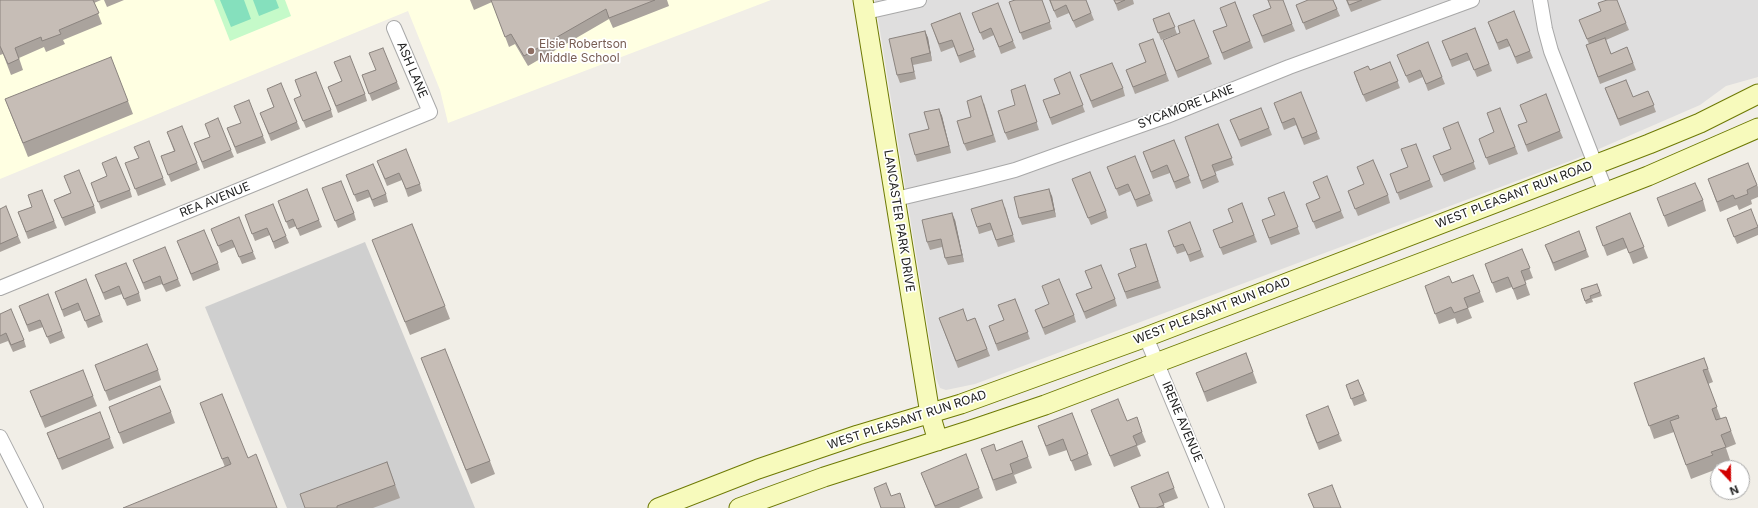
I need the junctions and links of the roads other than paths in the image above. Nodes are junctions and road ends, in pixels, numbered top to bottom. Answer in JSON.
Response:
{"nodes":[{"id":1,"x":919,"y":0,"type":"edge"},
{"id":2,"x":1472,"y":0,"type":"edge"},
{"id":3,"x":1540,"y":0,"type":"edge"},
{"id":4,"x":865,"y":6,"type":"edge"},
{"id":5,"x":394,"y":28,"type":"dead end"},
{"id":6,"x":1756,"y":101,"type":"edge"},
{"id":7,"x":430,"y":112,"type":"joint"},
{"id":8,"x":1758,"y":128,"type":"edge"},
{"id":9,"x":1596,"y":164,"type":"junction"},
{"id":10,"x":1606,"y":192,"type":"junction"},
{"id":11,"x":896,"y":199,"type":"junction"},
{"id":12,"x":0,"y":288,"type":"edge"},
{"id":13,"x":1146,"y":337,"type":"junction"},
{"id":14,"x":1157,"y":362,"type":"junction"},
{"id":15,"x":930,"y":414,"type":"junction"},
{"id":16,"x":0,"y":437,"type":"edge"},
{"id":17,"x":938,"y":441,"type":"junction"},
{"id":18,"x":737,"y":478,"type":"junction"},
{"id":19,"x":743,"y":506,"type":"edge"},
{"id":20,"x":36,"y":508,"type":"edge"},
{"id":21,"x":658,"y":508,"type":"edge"},
{"id":22,"x":1217,"y":508,"type":"edge"}],
"edges":[{"from":1,"to":4,"type":"street"},
{"from":2,"to":11,"type":"street","name":"SYCAMORE LANE"},
{"from":3,"to":9,"type":"street"},
{"from":4,"to":11,"type":"main road","name":"LANCASTER PARK DRIVE"},
{"from":5,"to":7,"type":"street","name":"ASH LANE"},
{"from":6,"to":9,"type":"main road","name":"WEST PLEASANT RUN ROAD"},
{"from":7,"to":12,"type":"street","name":"REA AVENUE"},
{"from":8,"to":10,"type":"main road"},
{"from":9,"to":10,"type":"street"},
{"from":9,"to":13,"type":"main road","name":"WEST PLEASANT RUN ROAD"},
{"from":10,"to":14,"type":"main road"},
{"from":11,"to":15,"type":"main road","name":"LANCASTER PARK DRIVE"},
{"from":13,"to":14,"type":"street","name":"IRENE AVENUE"},
{"from":13,"to":15,"type":"main road","name":"WEST PLEASANT RUN ROAD"},
{"from":14,"to":17,"type":"main road"},
{"from":14,"to":22,"type":"street","name":"IRENE AVENUE"},
{"from":15,"to":17,"type":"main road","name":"LANCASTER PARK DRIVE"},
{"from":15,"to":18,"type":"main road","name":"WEST PLEASANT RUN ROAD"},
{"from":16,"to":20,"type":"street"},
{"from":17,"to":19,"type":"main road"},
{"from":18,"to":19,"type":"main road"},
{"from":18,"to":21,"type":"main road","name":"WEST PLEASANT RUN ROAD"}]}
